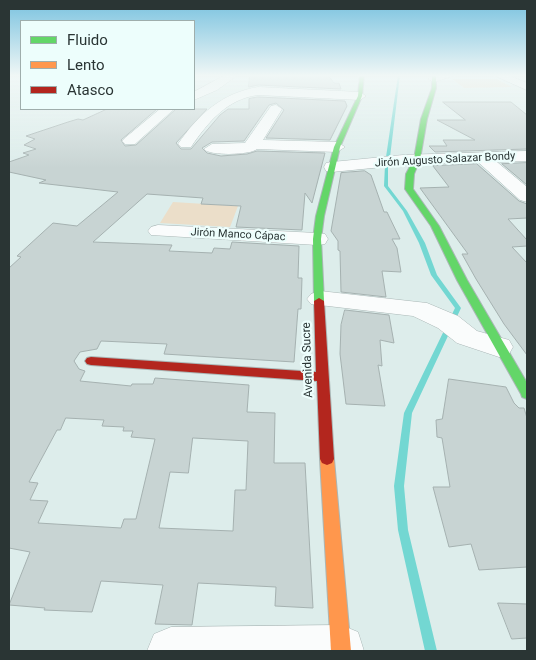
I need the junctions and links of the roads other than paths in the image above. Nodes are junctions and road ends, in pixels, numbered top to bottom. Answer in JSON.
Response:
{"nodes":[{"id":1,"x":356,"y":106,"type":"edge"},
{"id":2,"x":428,"y":106,"type":"edge"},
{"id":3,"x":219,"y":107,"type":"joint"},
{"id":4,"x":167,"y":110,"type":"edge"},
{"id":5,"x":334,"y":112,"type":"dead end"},
{"id":6,"x":353,"y":113,"type":"junction"},
{"id":7,"x":130,"y":141,"type":"dead end"},
{"id":8,"x":186,"y":144,"type":"dead end"},
{"id":9,"x":254,"y":144,"type":"junction"},
{"id":10,"x":337,"y":147,"type":"junction"},
{"id":11,"x":212,"y":149,"type":"dead end"},
{"id":12,"x":527,"y":156,"type":"edge"},
{"id":13,"x":483,"y":158,"type":"junction"},
{"id":14,"x":417,"y":159,"type":"junction"},
{"id":15,"x":332,"y":167,"type":"junction"},
{"id":16,"x":527,"y":196,"type":"edge"},
{"id":17,"x":158,"y":231,"type":"dead end"},
{"id":18,"x":318,"y":239,"type":"junction"},
{"id":19,"x":320,"y":299,"type":"junction"},
{"id":20,"x":499,"y":347,"type":"junction"},
{"id":21,"x":91,"y":361,"type":"dead end"},
{"id":22,"x":321,"y":376,"type":"junction"},
{"id":23,"x":527,"y":394,"type":"edge"},
{"id":24,"x":341,"y":650,"type":"edge"},
{"id":25,"x":171,"y":651,"type":"edge"}],
"edges":[{"from":1,"to":6,"type":"street","name":"Avenida Sucre"},
{"from":2,"to":14,"type":"street"},
{"from":3,"to":8,"type":"street"},
{"from":3,"to":9,"type":"street"},
{"from":4,"to":7,"type":"street"},
{"from":5,"to":6,"type":"street"},
{"from":6,"to":10,"type":"street","name":"Avenida Sucre"},
{"from":9,"to":10,"type":"street"},
{"from":9,"to":11,"type":"street"},
{"from":10,"to":15,"type":"street","name":"Avenida Sucre"},
{"from":12,"to":13,"type":"street","name":"Jirón Augusto Salazar Bondy"},
{"from":13,"to":14,"type":"street","name":"Jirón Augusto Salazar Bondy"},
{"from":13,"to":16,"type":"street"},
{"from":14,"to":15,"type":"street","name":"Jirón Augusto Salazar Bondy"},
{"from":14,"to":20,"type":"street"},
{"from":15,"to":18,"type":"street","name":"Avenida Sucre"},
{"from":17,"to":18,"type":"street","name":"Jirón Manco Cápac"},
{"from":18,"to":19,"type":"street","name":"Avenida Sucre"},
{"from":19,"to":20,"type":"street"},
{"from":19,"to":22,"type":"street","name":"Avenida Sucre"},
{"from":20,"to":23,"type":"street"},
{"from":21,"to":22,"type":"street"},
{"from":22,"to":24,"type":"street","name":"Avenida Sucre"},
{"from":24,"to":25,"type":"street"}]}
